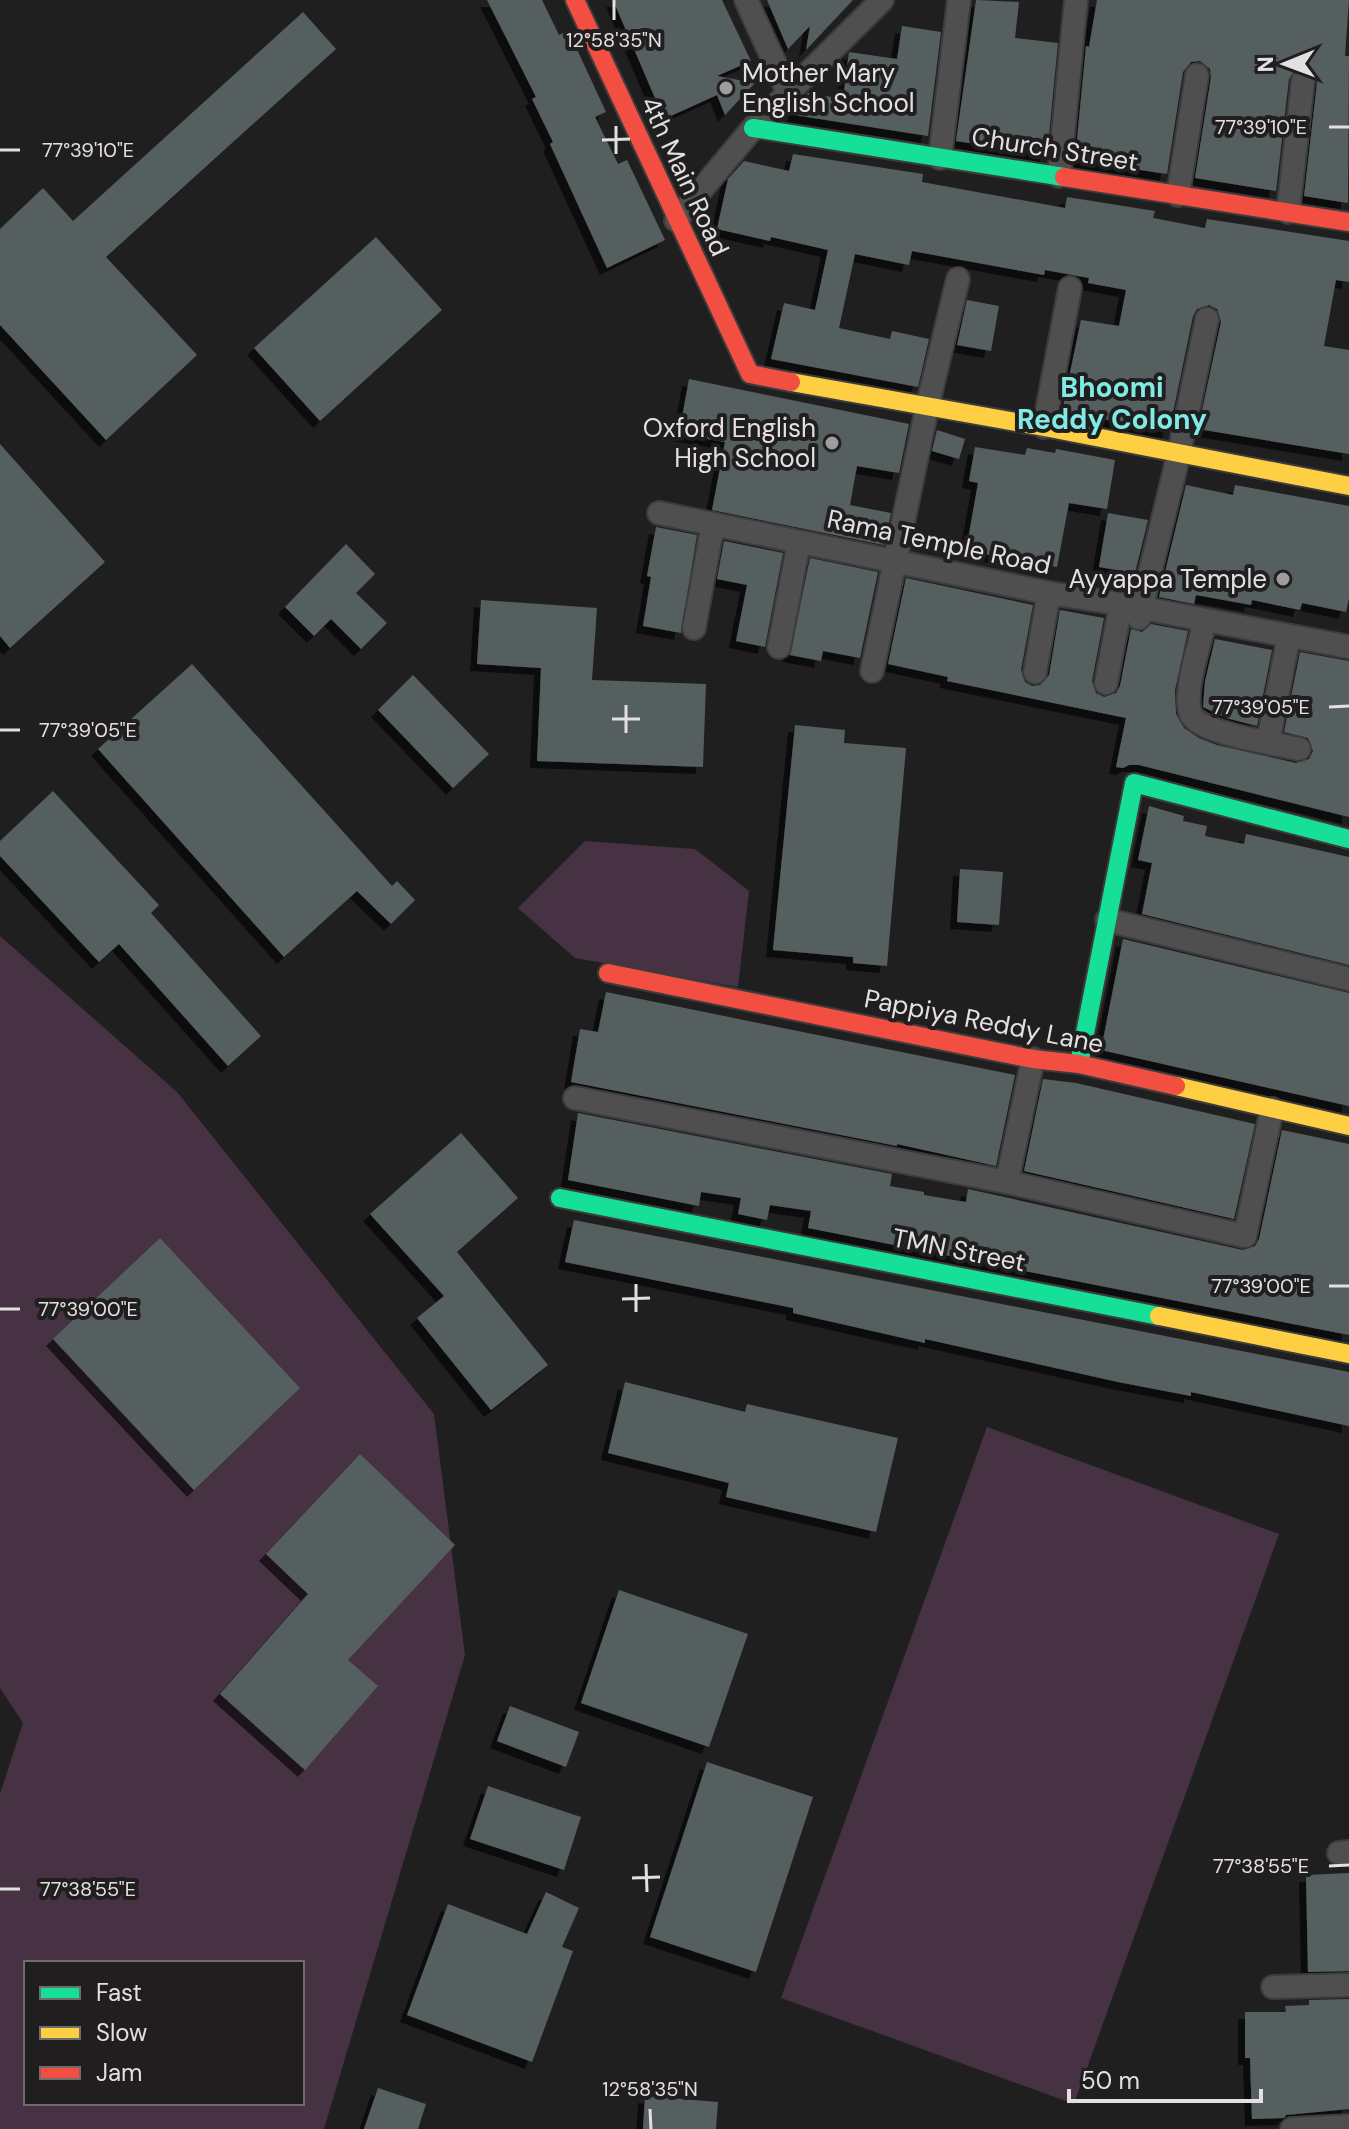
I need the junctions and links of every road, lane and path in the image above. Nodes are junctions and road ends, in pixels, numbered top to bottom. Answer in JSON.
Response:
{"nodes":[{"id":1,"x":575,"y":0,"type":"edge"},
{"id":2,"x":746,"y":0,"type":"edge"},
{"id":3,"x":882,"y":0,"type":"edge"},
{"id":4,"x":959,"y":0,"type":"edge"},
{"id":5,"x":1076,"y":0,"type":"edge"},
{"id":6,"x":1197,"y":75,"type":"dead end"},
{"id":7,"x":1303,"y":81,"type":"dead end"},
{"id":8,"x":789,"y":94,"type":"junction"},
{"id":9,"x":753,"y":128,"type":"junction"},
{"id":10,"x":940,"y":158,"type":"junction"},
{"id":11,"x":1059,"y":176,"type":"junction"},
{"id":12,"x":1178,"y":195,"type":"junction"},
{"id":13,"x":1288,"y":212,"type":"junction"},
{"id":14,"x":676,"y":220,"type":"junction"},
{"id":15,"x":1349,"y":222,"type":"edge"},
{"id":16,"x":958,"y":279,"type":"dead end"},
{"id":17,"x":1070,"y":288,"type":"dead end"},
{"id":18,"x":1207,"y":319,"type":"dead end"},
{"id":19,"x":927,"y":408,"type":"junction"},
{"id":20,"x":1044,"y":427,"type":"junction"},
{"id":21,"x":1179,"y":453,"type":"junction"},
{"id":22,"x":1349,"y":486,"type":"edge"},
{"id":23,"x":659,"y":513,"type":"dead end"},
{"id":24,"x":713,"y":524,"type":"junction"},
{"id":25,"x":799,"y":542,"type":"junction"},
{"id":26,"x":894,"y":562,"type":"junction"},
{"id":27,"x":1117,"y":609,"type":"junction"},
{"id":28,"x":694,"y":628,"type":"dead end"},
{"id":29,"x":1288,"y":641,"type":"junction"},
{"id":30,"x":779,"y":647,"type":"dead end"},
{"id":31,"x":1349,"y":647,"type":"edge"},
{"id":32,"x":872,"y":671,"type":"dead end"},
{"id":33,"x":1035,"y":672,"type":"dead end"},
{"id":34,"x":1106,"y":683,"type":"dead end"},
{"id":35,"x":1268,"y":742,"type":"junction"},
{"id":36,"x":1299,"y":749,"type":"dead end"},
{"id":37,"x":1349,"y":839,"type":"edge"},
{"id":38,"x":1107,"y":920,"type":"junction"},
{"id":39,"x":608,"y":973,"type":"dead end"},
{"id":40,"x":1349,"y":979,"type":"edge"},
{"id":41,"x":1033,"y":1059,"type":"junction"},
{"id":42,"x":1079,"y":1064,"type":"junction"},
{"id":43,"x":575,"y":1098,"type":"dead end"},
{"id":44,"x":1272,"y":1109,"type":"junction"},
{"id":45,"x":1349,"y":1126,"type":"edge"},
{"id":46,"x":1007,"y":1182,"type":"junction"},
{"id":47,"x":560,"y":1198,"type":"dead end"},
{"id":48,"x":1349,"y":1354,"type":"edge"},
{"id":49,"x":1349,"y":1985,"type":"edge"},
{"id":50,"x":1273,"y":1987,"type":"dead end"},
{"id":51,"x":1349,"y":2126,"type":"edge"},
{"id":52,"x":1292,"y":2129,"type":"edge"}],
"edges":[{"from":1,"to":14,"type":"street","name":"4th Main Road"},
{"from":2,"to":8,"type":"street"},
{"from":3,"to":8,"type":"street"},
{"from":4,"to":10,"type":"street"},
{"from":5,"to":11,"type":"street"},
{"from":6,"to":12,"type":"street"},
{"from":7,"to":13,"type":"street"},
{"from":8,"to":9,"type":"street"},
{"from":9,"to":10,"type":"street","name":"Church Street"},
{"from":9,"to":14,"type":"street"},
{"from":10,"to":11,"type":"street","name":"Church Street"},
{"from":11,"to":12,"type":"street","name":"Church Street"},
{"from":12,"to":13,"type":"street","name":"Church Street"},
{"from":13,"to":15,"type":"street","name":"Church Street"},
{"from":14,"to":19,"type":"street","name":"4th Main Road"},
{"from":16,"to":19,"type":"street"},
{"from":17,"to":20,"type":"street"},
{"from":18,"to":21,"type":"street"},
{"from":19,"to":20,"type":"street"},
{"from":19,"to":26,"type":"street"},
{"from":20,"to":21,"type":"street"},
{"from":21,"to":22,"type":"street"},
{"from":21,"to":27,"type":"street"},
{"from":23,"to":24,"type":"street","name":"Rama Temple Road"},
{"from":24,"to":25,"type":"street","name":"Rama Temple Road"},
{"from":24,"to":28,"type":"street"},
{"from":25,"to":26,"type":"street","name":"Rama Temple Road"},
{"from":25,"to":30,"type":"street"},
{"from":26,"to":27,"type":"street","name":"Rama Temple Road"},
{"from":26,"to":32,"type":"street"},
{"from":27,"to":29,"type":"street","name":"Rama Temple Road"},
{"from":27,"to":33,"type":"street"},
{"from":27,"to":34,"type":"street"},
{"from":27,"to":35,"type":"street"},
{"from":29,"to":31,"type":"street","name":"Rama Temple Road"},
{"from":29,"to":35,"type":"street"},
{"from":35,"to":36,"type":"street"},
{"from":37,"to":38,"type":"street"},
{"from":38,"to":40,"type":"street"},
{"from":38,"to":42,"type":"street"},
{"from":39,"to":41,"type":"street","name":"Pappiya Reddy Lane"},
{"from":41,"to":42,"type":"street","name":"Pappiya Reddy Lane"},
{"from":41,"to":46,"type":"street"},
{"from":42,"to":44,"type":"street","name":"Pappiya Reddy Lane"},
{"from":43,"to":46,"type":"street"},
{"from":44,"to":45,"type":"street","name":"Pappiya Reddy Lane"},
{"from":44,"to":46,"type":"street"},
{"from":47,"to":48,"type":"street","name":"TMN Street"},
{"from":49,"to":50,"type":"street"},
{"from":51,"to":52,"type":"street"}]}
